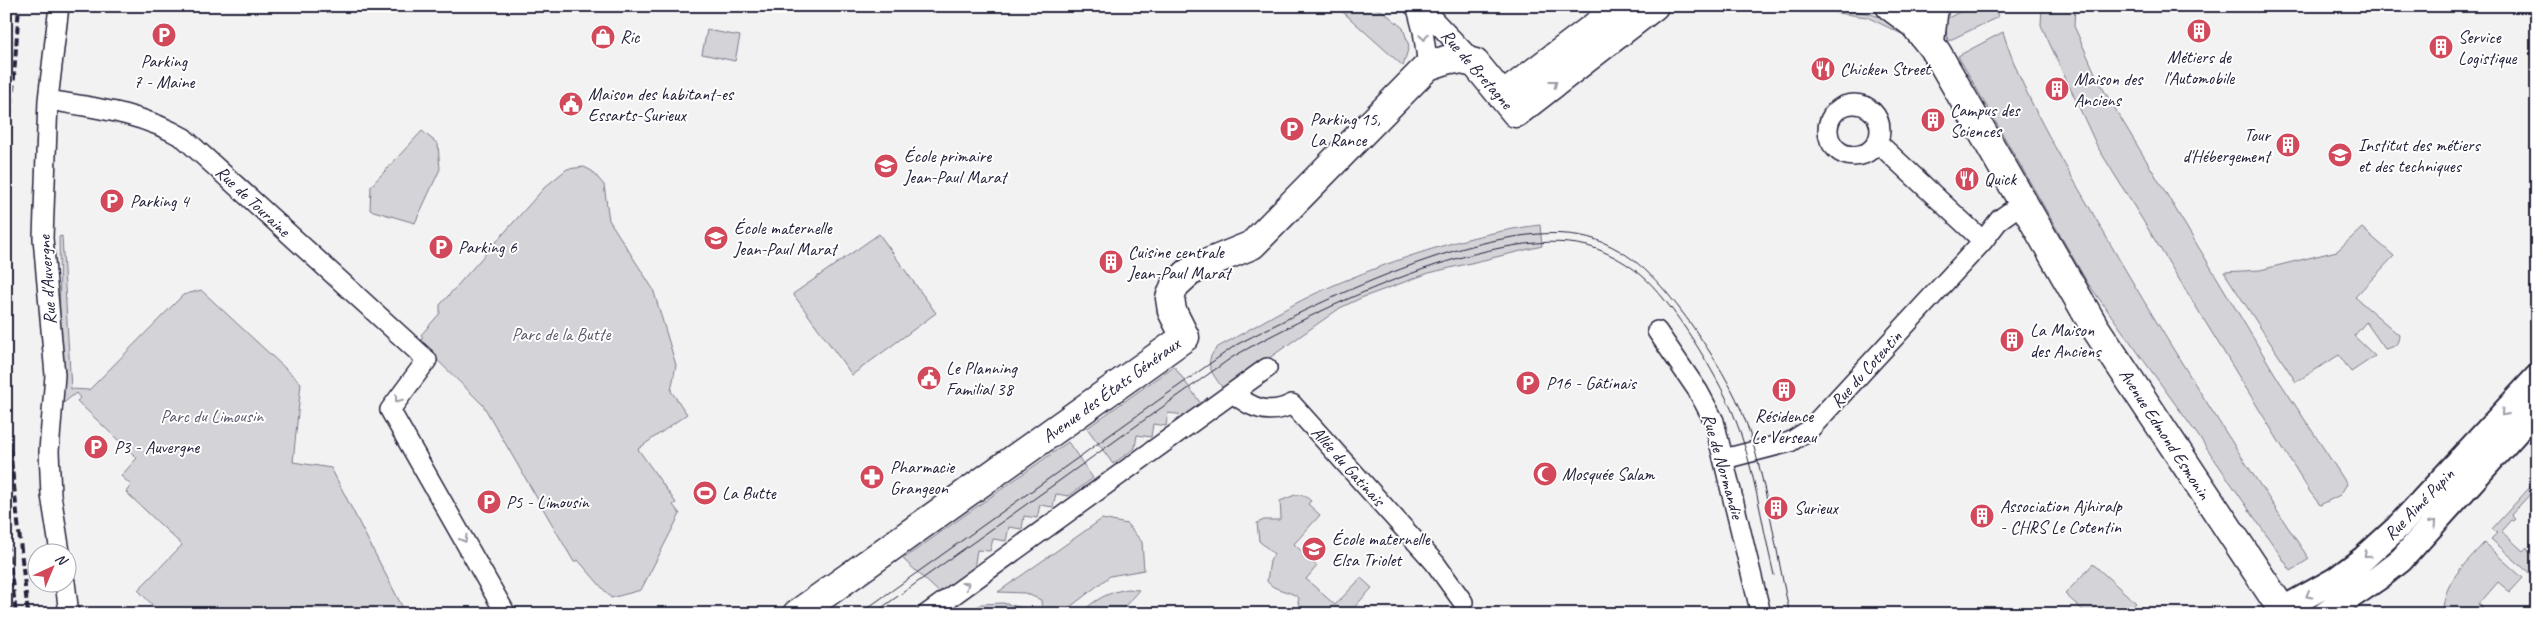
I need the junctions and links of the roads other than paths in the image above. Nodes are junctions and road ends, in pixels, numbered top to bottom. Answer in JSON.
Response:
{"nodes":[{"id":1,"x":59,"y":6,"type":"edge"},
{"id":2,"x":1622,"y":6,"type":"edge"},
{"id":3,"x":1654,"y":6,"type":"edge"},
{"id":4,"x":1890,"y":6,"type":"edge"},
{"id":5,"x":1934,"y":6,"type":"edge"},
{"id":6,"x":1416,"y":7,"type":"edge"},
{"id":7,"x":1930,"y":42,"type":"junction"},
{"id":8,"x":1474,"y":63,"type":"junction"},
{"id":9,"x":1428,"y":66,"type":"junction"},
{"id":10,"x":48,"y":100,"type":"junction"},
{"id":11,"x":1510,"y":105,"type":"junction"},
{"id":12,"x":1877,"y":142,"type":"dead end"},
{"id":13,"x":2024,"y":202,"type":"junction"},
{"id":14,"x":1983,"y":241,"type":"junction"},
{"id":15,"x":1657,"y":331,"type":"dead end"},
{"id":16,"x":1267,"y":368,"type":"dead end"},
{"id":17,"x":2537,"y":377,"type":"edge"},
{"id":18,"x":1233,"y":393,"type":"junction"},
{"id":19,"x":2537,"y":409,"type":"edge"},
{"id":20,"x":1724,"y":459,"type":"junction"},
{"id":21,"x":59,"y":542,"type":"edge"},
{"id":22,"x":67,"y":592,"type":"edge"},
{"id":23,"x":1463,"y":602,"type":"dead end"},
{"id":24,"x":2284,"y":611,"type":"edge"},
{"id":25,"x":70,"y":614,"type":"edge"},
{"id":26,"x":506,"y":614,"type":"edge"},
{"id":27,"x":797,"y":614,"type":"edge"},
{"id":28,"x":927,"y":614,"type":"edge"},
{"id":29,"x":1760,"y":614,"type":"edge"},
{"id":30,"x":2325,"y":614,"type":"edge"}],
"edges":[{"from":1,"to":10,"type":"street","name":"Rue d'Auvergne"},
{"from":2,"to":11,"type":"main road"},
{"from":11,"to":3,"type":"main road","one_way":true},
{"from":4,"to":7,"type":"main road","name":"Avenue Edmond Esmonin"},
{"from":5,"to":7,"type":"main road"},
{"from":6,"to":8,"type":"street","name":"Rue de Bretagne"},
{"from":6,"to":9,"type":"street","one_way":true},
{"from":7,"to":13,"type":"main road","name":"Avenue Edmond Esmonin"},
{"from":8,"to":9,"type":"main road","name":"Avenue des États Généraux"},
{"from":8,"to":11,"type":"main road","name":"Rue de Bretagne"},
{"from":9,"to":27,"type":"main road","name":"Avenue des États Généraux"},
{"from":10,"to":21,"type":"street","name":"Rue d'Auvergne"},
{"from":10,"to":26,"type":"street","name":"Rue de Touraine","one_way":true},
{"from":12,"to":14,"type":"street"},
{"from":13,"to":14,"type":"street","name":"Rue du Cotentin"},
{"from":13,"to":24,"type":"main road","name":"Avenue Edmond Esmonin"},
{"from":14,"to":20,"type":"street","name":"Rue du Cotentin"},
{"from":15,"to":20,"type":"street","name":"Rue de Normandie"},
{"from":16,"to":18,"type":"street"},
{"from":17,"to":24,"type":"street","name":"Rue Aimé Pupin","one_way":true},
{"from":18,"to":23,"type":"street","name":"Allée du Gatinais"},
{"from":28,"to":18,"type":"street","one_way":true},
{"from":30,"to":19,"type":"street","name":"Rue Aimé Pupin","one_way":true},
{"from":20,"to":29,"type":"street","name":"Rue de Normandie"},
{"from":22,"to":25,"type":"street"}]}
